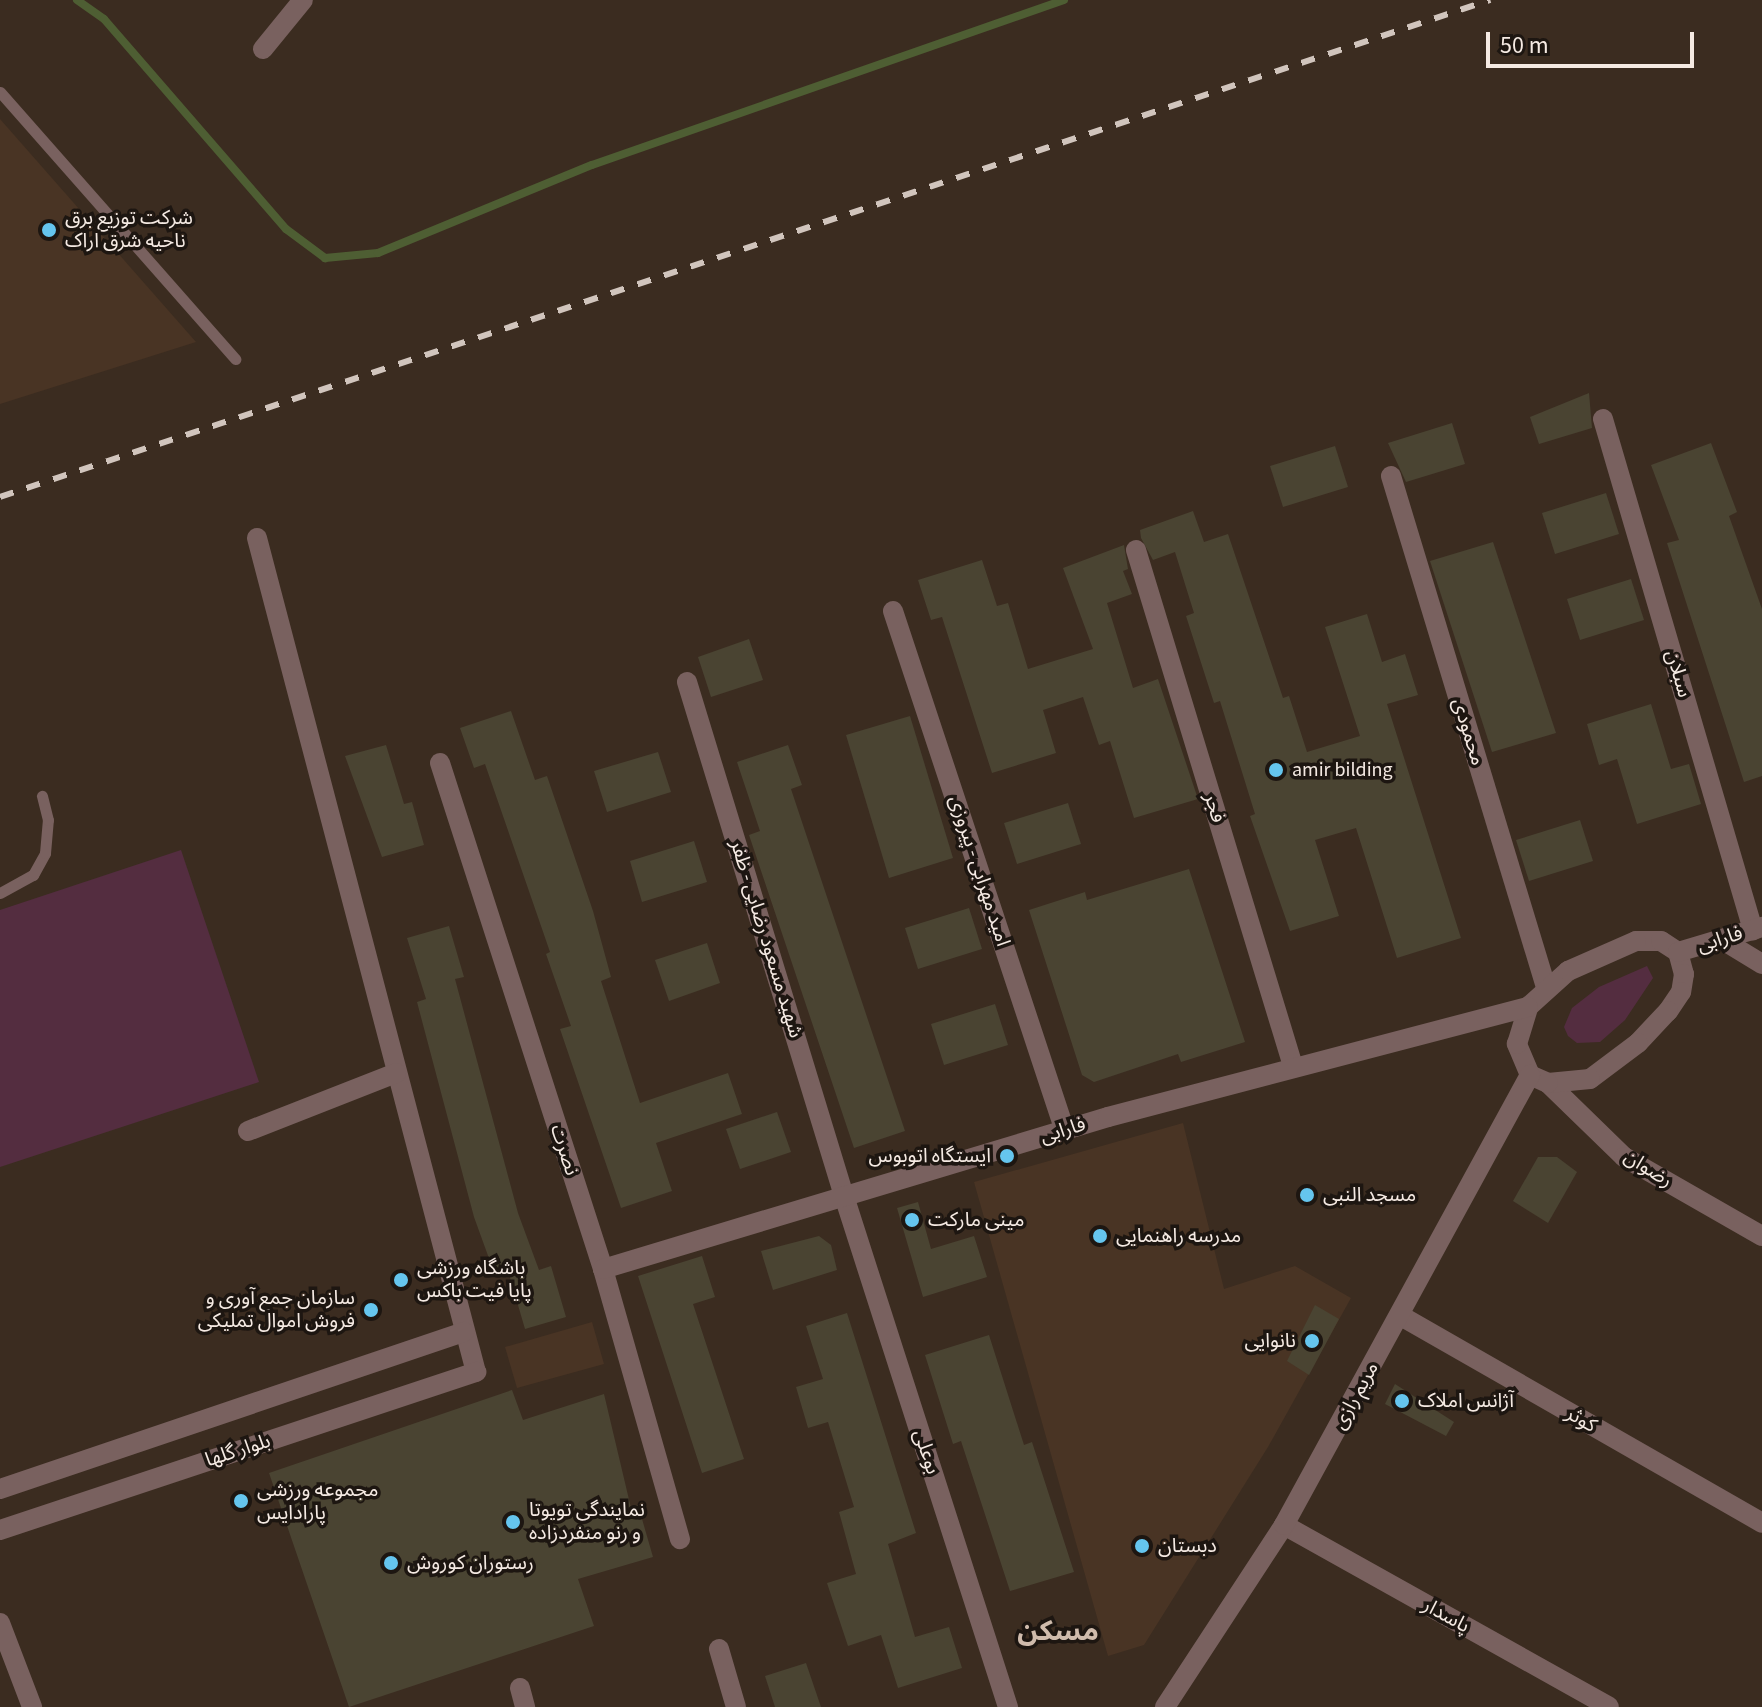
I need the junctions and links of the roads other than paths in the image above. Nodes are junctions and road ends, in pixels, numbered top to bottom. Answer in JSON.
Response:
{"nodes":[{"id":1,"x":303,"y":0,"type":"edge"},
{"id":2,"x":263,"y":49,"type":"dead end"},
{"id":3,"x":0,"y":92,"type":"edge"},
{"id":4,"x":235,"y":359,"type":"dead end"},
{"id":5,"x":1603,"y":419,"type":"dead end"},
{"id":6,"x":1391,"y":476,"type":"dead end"},
{"id":7,"x":257,"y":538,"type":"dead end"},
{"id":8,"x":1136,"y":550,"type":"dead end"},
{"id":9,"x":893,"y":611,"type":"dead end"},
{"id":10,"x":687,"y":682,"type":"dead end"},
{"id":11,"x":440,"y":763,"type":"dead end"},
{"id":12,"x":42,"y":796,"type":"dead end"},
{"id":13,"x":0,"y":893,"type":"edge"},
{"id":14,"x":1757,"y":928,"type":"edge"},
{"id":15,"x":1721,"y":939,"type":"junction"},
{"id":16,"x":1678,"y":952,"type":"junction"},
{"id":17,"x":1762,"y":964,"type":"edge"},
{"id":18,"x":1546,"y":987,"type":"junction"},
{"id":19,"x":1528,"y":1007,"type":"junction"},
{"id":20,"x":1293,"y":1066,"type":"junction"},
{"id":21,"x":396,"y":1073,"type":"junction"},
{"id":22,"x":1539,"y":1079,"type":"junction"},
{"id":23,"x":248,"y":1131,"type":"dead end"},
{"id":24,"x":1065,"y":1131,"type":"junction"},
{"id":25,"x":844,"y":1196,"type":"junction"},
{"id":26,"x":1762,"y":1236,"type":"edge"},
{"id":27,"x":603,"y":1269,"type":"junction"},
{"id":28,"x":1401,"y":1316,"type":"junction"},
{"id":29,"x":464,"y":1332,"type":"junction"},
{"id":30,"x":0,"y":1489,"type":"edge"},
{"id":31,"x":1762,"y":1523,"type":"edge"},
{"id":32,"x":1284,"y":1525,"type":"junction"},
{"id":33,"x":0,"y":1530,"type":"edge"},
{"id":34,"x":680,"y":1539,"type":"dead end"},
{"id":35,"x":0,"y":1623,"type":"edge"},
{"id":36,"x":719,"y":1649,"type":"dead end"},
{"id":37,"x":32,"y":1707,"type":"edge"},
{"id":38,"x":736,"y":1707,"type":"edge"},
{"id":39,"x":1008,"y":1707,"type":"edge"},
{"id":40,"x":1165,"y":1707,"type":"edge"},
{"id":41,"x":1609,"y":1707,"type":"edge"}],
"edges":[{"from":1,"to":2,"type":"street"},
{"from":3,"to":4,"type":"lane"},
{"from":5,"to":14,"type":"street","name":"سبلان"},
{"from":6,"to":18,"type":"street","name":"محمودی"},
{"from":7,"to":21,"type":"street"},
{"from":8,"to":20,"type":"street","name":"فجر"},
{"from":9,"to":24,"type":"street","name":"امید مهرابی - پیروزی"},
{"from":10,"to":25,"type":"street","name":"شهید مسعود رضایی - ظفر"},
{"from":11,"to":27,"type":"street","name":"نصرت"},
{"from":12,"to":13,"type":"lane"},
{"from":14,"to":15,"type":"street","name":"فارابی"},
{"from":15,"to":16,"type":"street","name":"فارابی"},
{"from":15,"to":17,"type":"street"},
{"from":16,"to":18,"type":"street"},
{"from":16,"to":22,"type":"street"},
{"from":18,"to":19,"type":"street"},
{"from":19,"to":20,"type":"street","name":"فارابی"},
{"from":19,"to":22,"type":"street"},
{"from":20,"to":24,"type":"street","name":"فارابی"},
{"from":21,"to":23,"type":"street"},
{"from":21,"to":29,"type":"street"},
{"from":22,"to":26,"type":"street","name":"رضوان"},
{"from":22,"to":28,"type":"street","name":"مریم رازی"},
{"from":24,"to":25,"type":"street","name":"فارابی"},
{"from":25,"to":27,"type":"street","name":"فارابی"},
{"from":25,"to":39,"type":"street","name":"بوعلی"},
{"from":27,"to":34,"type":"street","name":"نصرت"},
{"from":28,"to":31,"type":"street","name":"کوثر"},
{"from":28,"to":32,"type":"street","name":"مریم رازی"},
{"from":29,"to":30,"type":"street","name":"بلوار گلها"},
{"from":29,"to":33,"type":"street","name":"بلوار گلها"},
{"from":32,"to":40,"type":"street","name":"مریم رازی"},
{"from":32,"to":41,"type":"street","name":"پاسدار"},
{"from":35,"to":37,"type":"street"},
{"from":36,"to":38,"type":"street"}]}
